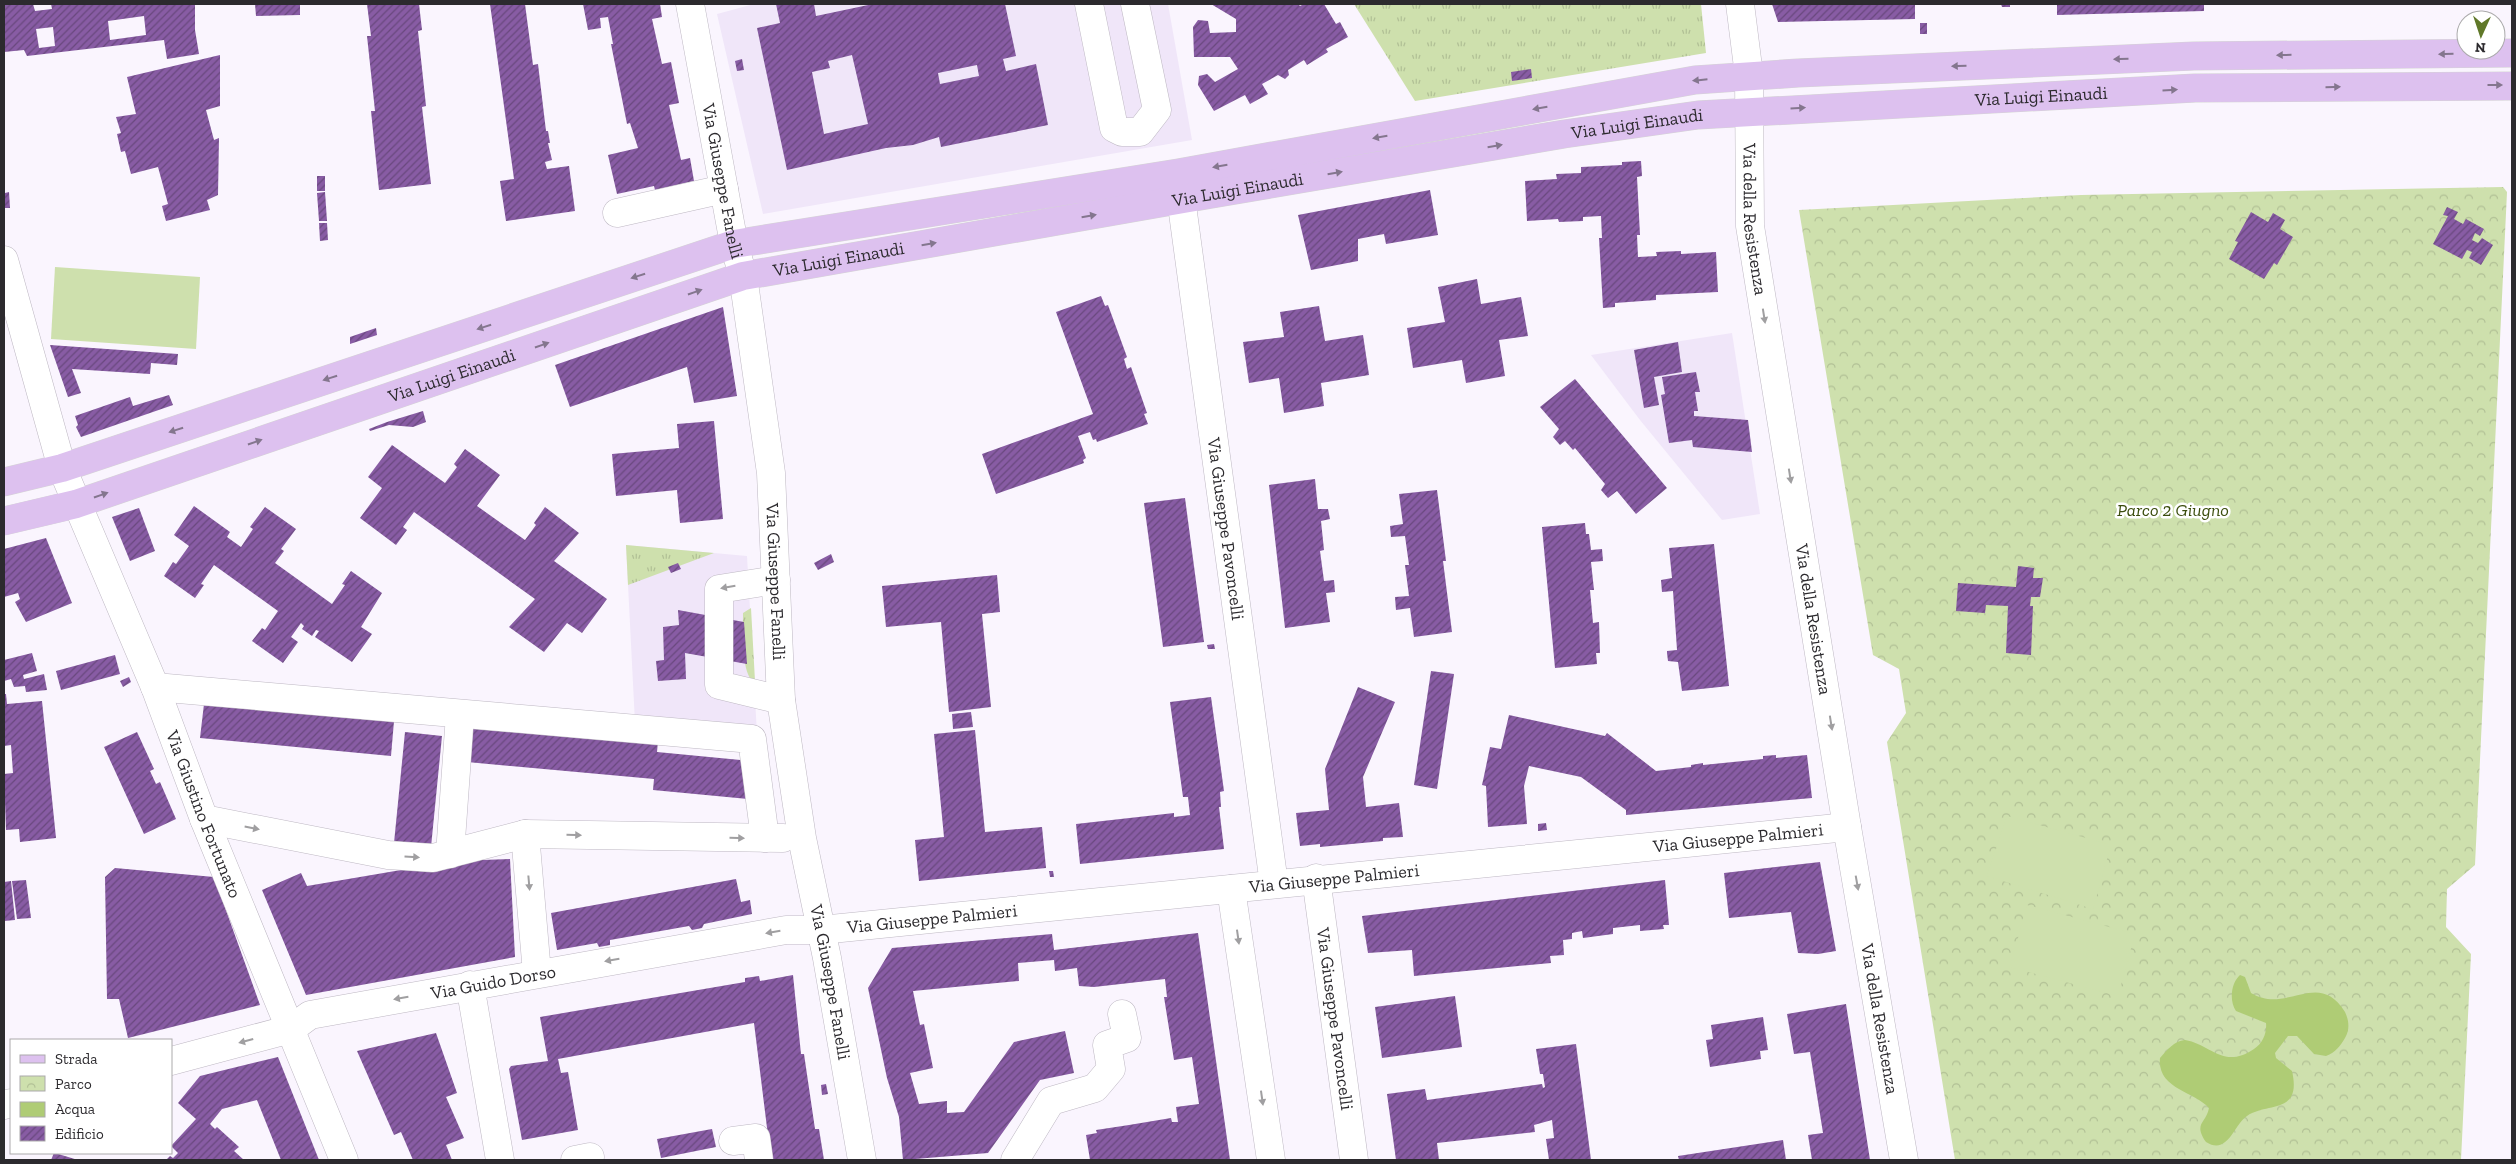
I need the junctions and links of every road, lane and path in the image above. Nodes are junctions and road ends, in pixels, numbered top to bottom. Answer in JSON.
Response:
{"nodes":[{"id":1,"x":690,"y":4,"type":"edge"},
{"id":2,"x":1089,"y":4,"type":"edge"},
{"id":3,"x":1135,"y":4,"type":"edge"},
{"id":4,"x":1740,"y":4,"type":"edge"},
{"id":5,"x":2512,"y":53,"type":"edge"},
{"id":6,"x":1749,"y":75,"type":"junction"},
{"id":7,"x":2512,"y":86,"type":"edge"},
{"id":8,"x":1750,"y":111,"type":"junction"},
{"id":9,"x":1178,"y":173,"type":"junction"},
{"id":10,"x":724,"y":189,"type":"junction"},
{"id":11,"x":1182,"y":200,"type":"junction"},
{"id":12,"x":617,"y":213,"type":"dead end"},
{"id":13,"x":734,"y":244,"type":"junction"},
{"id":14,"x":4,"y":260,"type":"edge"},
{"id":15,"x":743,"y":276,"type":"junction"},
{"id":16,"x":62,"y":468,"type":"junction"},
{"id":17,"x":4,"y":482,"type":"edge"},
{"id":18,"x":76,"y":504,"type":"junction"},
{"id":19,"x":4,"y":521,"type":"edge"},
{"id":20,"x":776,"y":580,"type":"junction"},
{"id":21,"x":155,"y":688,"type":"junction"},
{"id":22,"x":781,"y":700,"type":"junction"},
{"id":23,"x":460,"y":715,"type":"junction"},
{"id":24,"x":204,"y":819,"type":"junction"},
{"id":25,"x":1847,"y":827,"type":"junction"},
{"id":26,"x":525,"y":834,"type":"junction"},
{"id":27,"x":765,"y":838,"type":"junction"},
{"id":28,"x":802,"y":838,"type":"junction"},
{"id":29,"x":450,"y":854,"type":"junction"},
{"id":30,"x":1316,"y":878,"type":"junction"},
{"id":31,"x":1274,"y":884,"type":"junction"},
{"id":32,"x":1231,"y":888,"type":"junction"},
{"id":33,"x":821,"y":930,"type":"junction"},
{"id":34,"x":537,"y":973,"type":"junction"},
{"id":35,"x":470,"y":985,"type":"junction"},
{"id":36,"x":1122,"y":1014,"type":"dead end"},
{"id":37,"x":291,"y":1029,"type":"junction"},
{"id":38,"x":172,"y":1061,"type":"edge"},
{"id":39,"x":733,"y":1141,"type":"dead end"},
{"id":40,"x":344,"y":1160,"type":"edge"},
{"id":41,"x":500,"y":1160,"type":"edge"},
{"id":42,"x":759,"y":1160,"type":"edge"},
{"id":43,"x":862,"y":1160,"type":"edge"},
{"id":44,"x":1015,"y":1160,"type":"edge"},
{"id":45,"x":1271,"y":1160,"type":"edge"},
{"id":46,"x":1354,"y":1160,"type":"edge"},
{"id":47,"x":1904,"y":1160,"type":"edge"}],
"edges":[{"from":1,"to":10,"type":"street","name":"Via Giuseppe Fanelli"},
{"from":2,"to":3,"type":"street"},
{"from":4,"to":6,"type":"street","name":"Via della Resistenza"},
{"from":5,"to":6,"type":"main road","name":"Via Luigi Einaudi","one_way":true},
{"from":6,"to":8,"type":"street","name":"Via della Resistenza"},
{"from":6,"to":9,"type":"main road","name":"Via Luigi Einaudi","one_way":true},
{"from":8,"to":7,"type":"main road","name":"Via Luigi Einaudi","one_way":true},
{"from":11,"to":8,"type":"main road","name":"Via Luigi Einaudi","one_way":true},
{"from":8,"to":25,"type":"street","name":"Via della Resistenza","one_way":true},
{"from":9,"to":11,"type":"street","name":"Via Giuseppe Pavoncelli"},
{"from":9,"to":13,"type":"main road","name":"Via Luigi Einaudi"},
{"from":10,"to":12,"type":"street"},
{"from":10,"to":13,"type":"street","name":"Via Giuseppe Fanelli"},
{"from":15,"to":11,"type":"main road","name":"Via Luigi Einaudi","one_way":true},
{"from":11,"to":31,"type":"street","name":"Via Giuseppe Pavoncelli"},
{"from":13,"to":15,"type":"street","name":"Via Giuseppe Fanelli"},
{"from":13,"to":16,"type":"main road","name":"Via Luigi Einaudi","one_way":true},
{"from":14,"to":16,"type":"street","name":"Via Giustino Fortunato"},
{"from":18,"to":15,"type":"main road","name":"Via Luigi Einaudi","one_way":true},
{"from":15,"to":20,"type":"street","name":"Via Giuseppe Fanelli"},
{"from":16,"to":17,"type":"main road","name":"Via Luigi Einaudi"},
{"from":16,"to":18,"type":"street","name":"Via Giustino Fortunato"},
{"from":18,"to":19,"type":"main road","name":"Via Luigi Einaudi"},
{"from":18,"to":21,"type":"street","name":"Via Giustino Fortunato"},
{"from":20,"to":22,"type":"street","name":"Via Giuseppe Fanelli"},
{"from":20,"to":22,"type":"street","one_way":true},
{"from":21,"to":23,"type":"street"},
{"from":21,"to":24,"type":"street","name":"Via Giustino Fortunato"},
{"from":22,"to":28,"type":"street","name":"Via Giuseppe Fanelli"},
{"from":23,"to":27,"type":"street"},
{"from":23,"to":29,"type":"street"},
{"from":24,"to":29,"type":"street","one_way":true},
{"from":24,"to":37,"type":"street","name":"Via Giustino Fortunato"},
{"from":25,"to":30,"type":"street","name":"Via Giuseppe Palmieri"},
{"from":25,"to":47,"type":"street","name":"Via della Resistenza","one_way":true},
{"from":26,"to":27,"type":"street","one_way":true},
{"from":26,"to":29,"type":"street"},
{"from":26,"to":34,"type":"street","one_way":true},
{"from":27,"to":28,"type":"street"},
{"from":28,"to":33,"type":"street","name":"Via Giuseppe Fanelli"},
{"from":30,"to":31,"type":"street","name":"Via Giuseppe Palmieri"},
{"from":30,"to":46,"type":"street","name":"Via Giuseppe Pavoncelli"},
{"from":31,"to":32,"type":"street","name":"Via Giuseppe Palmieri"},
{"from":32,"to":33,"type":"street","name":"Via Giuseppe Palmieri"},
{"from":32,"to":45,"type":"street","one_way":true},
{"from":33,"to":34,"type":"street","name":"Via Guido Dorso","one_way":true},
{"from":33,"to":43,"type":"street","name":"Via Giuseppe Fanelli"},
{"from":34,"to":35,"type":"street","name":"Via Guido Dorso"},
{"from":35,"to":37,"type":"street","name":"Via Guido Dorso","one_way":true},
{"from":35,"to":41,"type":"street"},
{"from":36,"to":44,"type":"street"},
{"from":37,"to":38,"type":"street","name":"Via Guido Dorso","one_way":true},
{"from":37,"to":40,"type":"street","name":"Via Giustino Fortunato"},
{"from":39,"to":42,"type":"street"}]}
